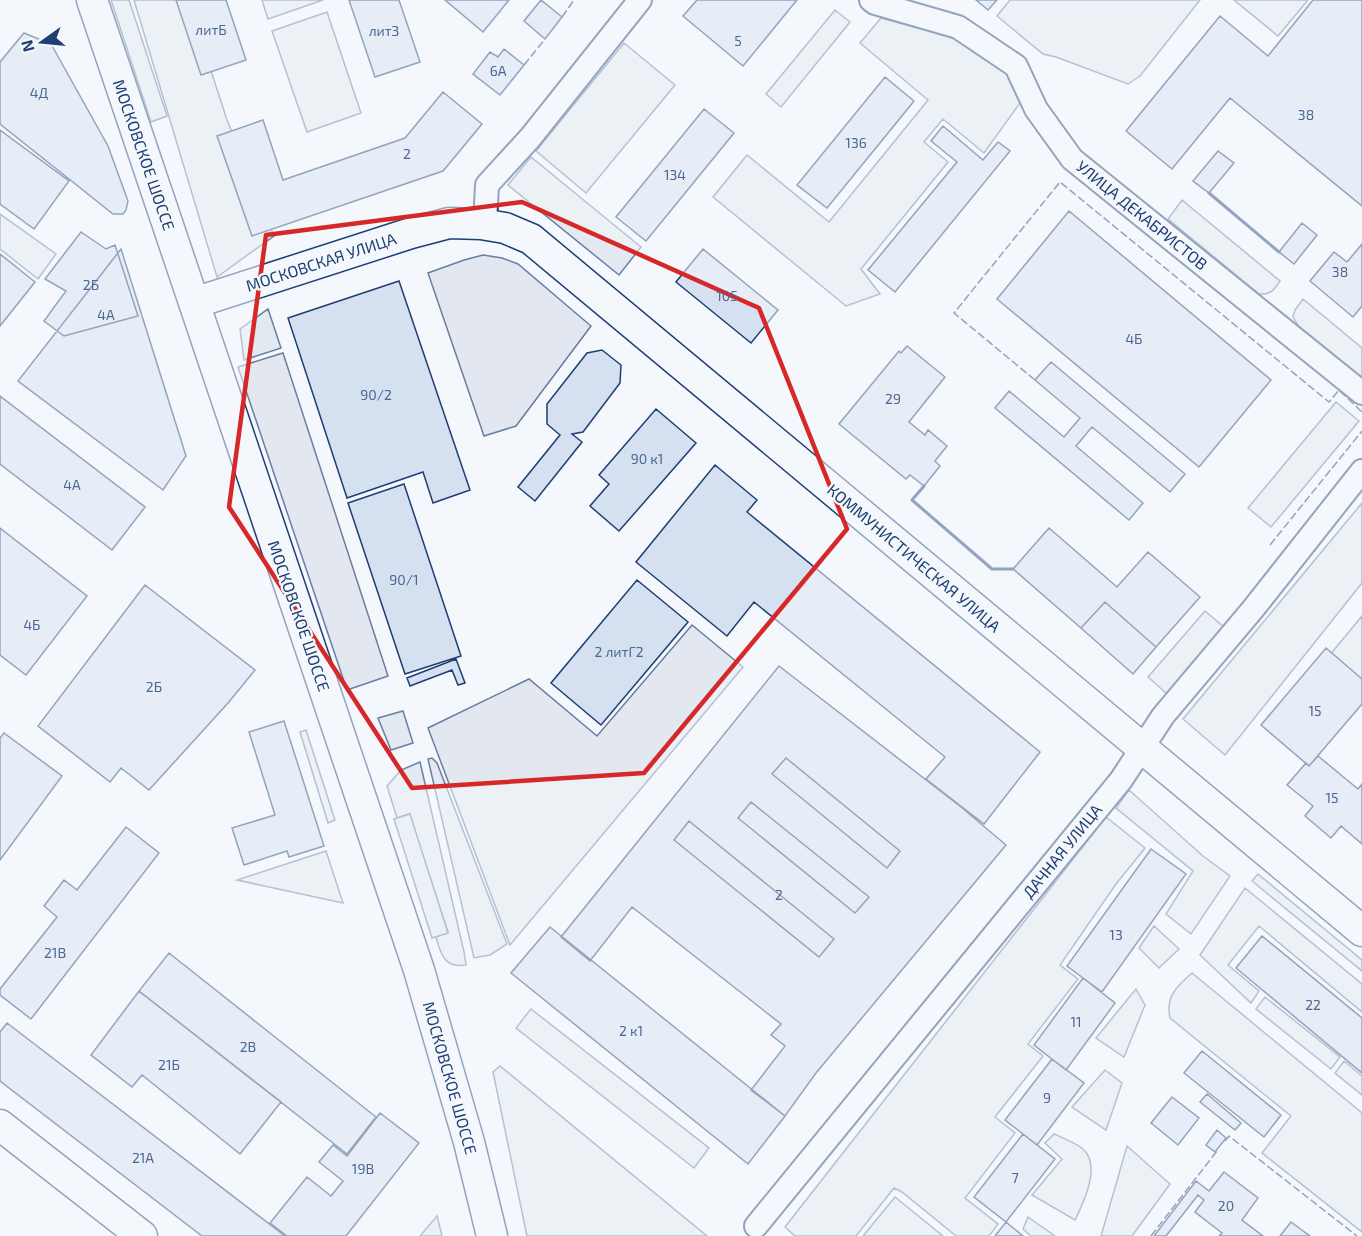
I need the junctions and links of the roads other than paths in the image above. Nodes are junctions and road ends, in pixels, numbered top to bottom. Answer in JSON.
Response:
{"nodes":[{"id":1,"x":92,"y":0,"type":"edge"},
{"id":2,"x":640,"y":0,"type":"edge"},
{"id":3,"x":874,"y":1,"type":"edge"},
{"id":4,"x":449,"y":223,"type":"joint"},
{"id":5,"x":485,"y":224,"type":"junction"},
{"id":6,"x":194,"y":303,"type":"junction"},
{"id":7,"x":1362,"y":393,"type":"edge"},
{"id":8,"x":1362,"y":471,"type":"edge"},
{"id":9,"x":1141,"y":747,"type":"junction"},
{"id":10,"x":1362,"y":932,"type":"edge"},
{"id":11,"x":0,"y":1125,"type":"edge"},
{"id":12,"x":756,"y":1226,"type":"dead end"},
{"id":13,"x":142,"y":1236,"type":"edge"},
{"id":14,"x":492,"y":1236,"type":"edge"}],
"edges":[{"from":1,"to":6,"type":"main road","name":"МОСКОВСКОЕ ШОССЕ"},
{"from":2,"to":5,"type":"street"},
{"from":3,"to":7,"type":"street","name":"УЛИЦА ДЕКАБРИСТОВ"},
{"from":4,"to":5,"type":"main road","name":"КОММУНИСТИЧЕСКАЯ УЛИЦА"},
{"from":4,"to":6,"type":"main road","name":"МОСКОВСКАЯ УЛИЦА"},
{"from":5,"to":9,"type":"main road","name":"КОММУНИСТИЧЕСКАЯ УЛИЦА"},
{"from":6,"to":14,"type":"main road","name":"МОСКОВСКОЕ ШОССЕ"},
{"from":8,"to":9,"type":"street","name":"ДАЧНАЯ УЛИЦА"},
{"from":9,"to":10,"type":"main road","name":"КОММУНИСТИЧЕСКАЯ УЛИЦА"},
{"from":9,"to":12,"type":"street","name":"ДАЧНАЯ УЛИЦА"},
{"from":11,"to":13,"type":"main road"}]}
